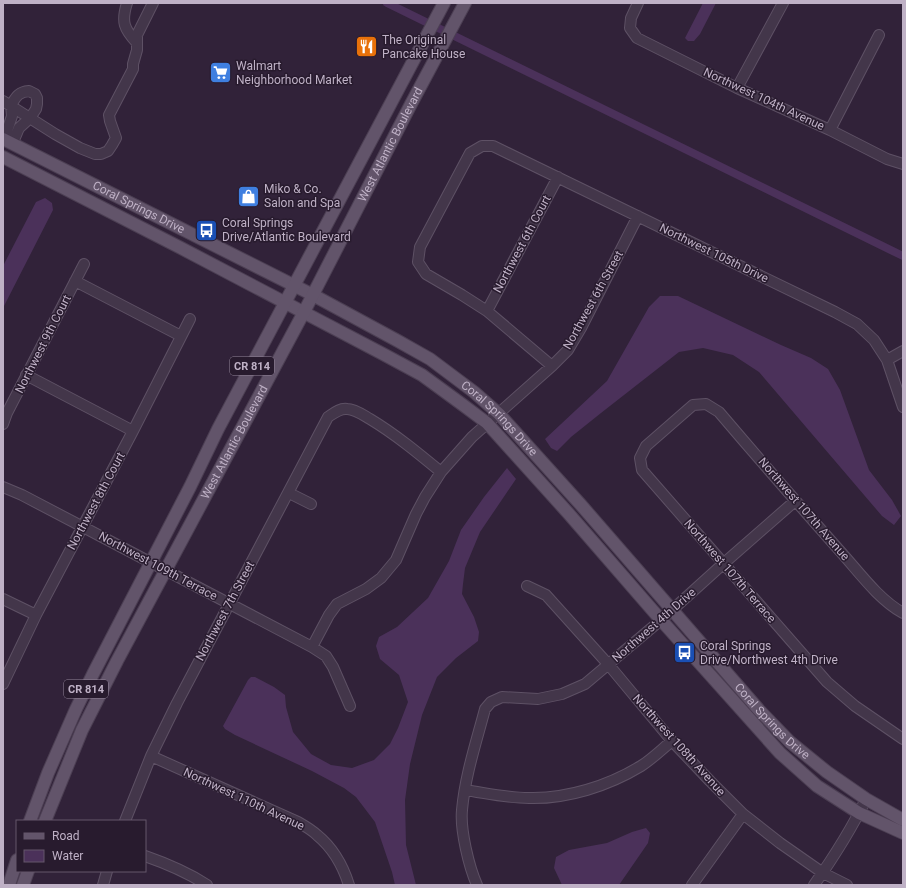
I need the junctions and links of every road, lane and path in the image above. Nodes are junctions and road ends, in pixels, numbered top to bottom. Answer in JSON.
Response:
{"nodes":[{"id":1,"x":127,"y":3,"type":"edge"},
{"id":2,"x":153,"y":3,"type":"edge"},
{"id":3,"x":465,"y":3,"type":"edge"},
{"id":4,"x":638,"y":3,"type":"edge"},
{"id":5,"x":783,"y":3,"type":"edge"},
{"id":6,"x":442,"y":7,"type":"edge"},
{"id":7,"x":879,"y":35,"type":"dead end"},
{"id":8,"x":137,"y":43,"type":"junction"},
{"id":9,"x":737,"y":88,"type":"junction"},
{"id":10,"x":7,"y":103,"type":"edge"},
{"id":11,"x":30,"y":118,"type":"junction"},
{"id":12,"x":830,"y":130,"type":"junction"},
{"id":13,"x":5,"y":144,"type":"edge"},
{"id":14,"x":3,"y":157,"type":"edge"},
{"id":15,"x":903,"y":164,"type":"edge"},
{"id":16,"x":558,"y":177,"type":"junction"},
{"id":17,"x":638,"y":216,"type":"junction"},
{"id":18,"x":84,"y":264,"type":"dead end"},
{"id":19,"x":75,"y":281,"type":"junction"},
{"id":20,"x":294,"y":286,"type":"junction"},
{"id":21,"x":313,"y":295,"type":"junction"},
{"id":22,"x":285,"y":302,"type":"junction"},
{"id":23,"x":487,"y":311,"type":"junction"},
{"id":24,"x":304,"y":312,"type":"junction"},
{"id":25,"x":190,"y":319,"type":"dead end"},
{"id":26,"x":181,"y":336,"type":"junction"},
{"id":27,"x":903,"y":351,"type":"edge"},
{"id":28,"x":887,"y":360,"type":"junction"},
{"id":29,"x":552,"y":366,"type":"junction"},
{"id":30,"x":26,"y":375,"type":"junction"},
{"id":31,"x":706,"y":404,"type":"joint"},
{"id":32,"x":903,"y":407,"type":"edge"},
{"id":33,"x":499,"y":414,"type":"junction"},
{"id":34,"x":488,"y":423,"type":"junction"},
{"id":35,"x":3,"y":424,"type":"edge"},
{"id":36,"x":133,"y":431,"type":"junction"},
{"id":37,"x":441,"y":472,"type":"junction"},
{"id":38,"x":3,"y":487,"type":"edge"},
{"id":39,"x":289,"y":493,"type":"junction"},
{"id":40,"x":796,"y":501,"type":"junction"},
{"id":41,"x":312,"y":504,"type":"dead end"},
{"id":42,"x":82,"y":527,"type":"junction"},
{"id":43,"x":150,"y":562,"type":"junction"},
{"id":44,"x":723,"y":564,"type":"junction"},
{"id":45,"x":165,"y":569,"type":"junction"},
{"id":46,"x":527,"y":586,"type":"dead end"},
{"id":47,"x":3,"y":599,"type":"edge"},
{"id":48,"x":229,"y":604,"type":"junction"},
{"id":49,"x":671,"y":610,"type":"junction"},
{"id":50,"x":903,"y":613,"type":"edge"},
{"id":51,"x":36,"y":615,"type":"junction"},
{"id":52,"x":661,"y":620,"type":"junction"},
{"id":53,"x":312,"y":647,"type":"junction"},
{"id":54,"x":608,"y":664,"type":"junction"},
{"id":55,"x":3,"y":684,"type":"edge"},
{"id":56,"x":350,"y":706,"type":"dead end"},
{"id":57,"x":903,"y":740,"type":"edge"},
{"id":58,"x":672,"y":741,"type":"junction"},
{"id":59,"x":151,"y":756,"type":"junction"},
{"id":60,"x":465,"y":790,"type":"junction"},
{"id":61,"x":866,"y":798,"type":"junction"},
{"id":62,"x":859,"y":813,"type":"junction"},
{"id":63,"x":743,"y":814,"type":"junction"},
{"id":64,"x":30,"y":820,"type":"edge"},
{"id":65,"x":45,"y":820,"type":"edge"},
{"id":66,"x":125,"y":820,"type":"edge"},
{"id":67,"x":903,"y":820,"type":"edge"},
{"id":68,"x":903,"y":834,"type":"edge"},
{"id":69,"x":146,"y":856,"type":"edge"},
{"id":70,"x":16,"y":863,"type":"edge"},
{"id":71,"x":28,"y":872,"type":"edge"},
{"id":72,"x":107,"y":872,"type":"edge"},
{"id":73,"x":823,"y":873,"type":"junction"},
{"id":74,"x":9,"y":885,"type":"edge"},
{"id":75,"x":23,"y":885,"type":"edge"},
{"id":76,"x":103,"y":885,"type":"edge"},
{"id":77,"x":207,"y":885,"type":"edge"},
{"id":78,"x":349,"y":885,"type":"edge"},
{"id":79,"x":477,"y":885,"type":"edge"},
{"id":80,"x":692,"y":885,"type":"edge"},
{"id":81,"x":814,"y":885,"type":"edge"},
{"id":82,"x":848,"y":885,"type":"edge"}],
"edges":[{"from":1,"to":8,"type":"street"},
{"from":2,"to":8,"type":"street"},
{"from":3,"to":21,"type":"main road","name":"West Atlantic Boulevard","number":"CR 814"},
{"from":4,"to":9,"type":"street","name":"Northwest 104th Avenue"},
{"from":5,"to":9,"type":"street"},
{"from":6,"to":20,"type":"main road","name":"West Atlantic Boulevard","number":"CR 814"},
{"from":7,"to":12,"type":"street"},
{"from":8,"to":11,"type":"street"},
{"from":9,"to":12,"type":"street","name":"Northwest 104th Avenue"},
{"from":10,"to":11,"type":"street"},
{"from":10,"to":11,"type":"street"},
{"from":10,"to":13,"type":"street"},
{"from":11,"to":13,"type":"street"},
{"from":12,"to":15,"type":"street","name":"Northwest 104th Avenue"},
{"from":13,"to":20,"type":"main road","name":"Coral Springs Drive"},
{"from":14,"to":22,"type":"main road","name":"Coral Springs Drive"},
{"from":16,"to":17,"type":"street","name":"Northwest 105th Drive"},
{"from":16,"to":23,"type":"street","name":"Northwest 6th Court"},
{"from":16,"to":23,"type":"street","name":"Northwest 105th Drive"},
{"from":17,"to":28,"type":"street","name":"Northwest 105th Drive"},
{"from":17,"to":29,"type":"street","name":"Northwest 6th Street"},
{"from":18,"to":19,"type":"street","name":"Northwest 9th Court"},
{"from":19,"to":26,"type":"street"},
{"from":19,"to":30,"type":"street","name":"Northwest 9th Court"},
{"from":20,"to":21,"type":"main road","name":"Coral Springs Drive"},
{"from":20,"to":22,"type":"main road","name":"West Atlantic Boulevard","number":"CR 814"},
{"from":21,"to":24,"type":"main road","name":"West Atlantic Boulevard","number":"CR 814"},
{"from":21,"to":33,"type":"main road","name":"Coral Springs Drive"},
{"from":22,"to":24,"type":"main road","name":"Coral Springs Drive"},
{"from":22,"to":43,"type":"main road","name":"West Atlantic Boulevard","number":"CR 814"},
{"from":23,"to":29,"type":"street"},
{"from":24,"to":34,"type":"main road","name":"Coral Springs Drive"},
{"from":24,"to":45,"type":"main road","name":"West Atlantic Boulevard","number":"CR 814"},
{"from":25,"to":26,"type":"street","name":"Northwest 8th Court"},
{"from":26,"to":36,"type":"street","name":"Northwest 8th Court"},
{"from":27,"to":28,"type":"street"},
{"from":28,"to":32,"type":"street","name":"Northwest 105th Drive"},
{"from":29,"to":33,"type":"street","name":"Northwest 6th Street"},
{"from":30,"to":35,"type":"street","name":"Northwest 9th Court"},
{"from":30,"to":36,"type":"street"},
{"from":31,"to":40,"type":"street","name":"Northwest 107th Avenue"},
{"from":31,"to":44,"type":"street","name":"Northwest 107th Terrace"},
{"from":33,"to":34,"type":"street","name":"Northwest 6th Street"},
{"from":33,"to":49,"type":"main road","name":"Coral Springs Drive"},
{"from":34,"to":37,"type":"street","name":"Northwest 6th Street"},
{"from":34,"to":52,"type":"main road","name":"Coral Springs Drive"},
{"from":36,"to":42,"type":"street","name":"Northwest 8th Court"},
{"from":37,"to":39,"type":"street","name":"Northwest 7th Street"},
{"from":37,"to":53,"type":"street","name":"Northwest 6th Street"},
{"from":38,"to":42,"type":"street","name":"Northwest 109th Terrace"},
{"from":39,"to":41,"type":"street"},
{"from":39,"to":48,"type":"street","name":"Northwest 7th Street"},
{"from":40,"to":44,"type":"street","name":"Northwest 4th Drive"},
{"from":40,"to":50,"type":"street","name":"Northwest 107th Avenue"},
{"from":42,"to":43,"type":"street","name":"Northwest 109th Terrace"},
{"from":42,"to":51,"type":"street","name":"Northwest 8th Court"},
{"from":43,"to":45,"type":"street","name":"Northwest 109th Terrace"},
{"from":43,"to":64,"type":"main road","name":"West Atlantic Boulevard","number":"CR 814"},
{"from":44,"to":49,"type":"street","name":"Northwest 4th Drive"},
{"from":44,"to":57,"type":"street","name":"Northwest 107th Terrace"},
{"from":45,"to":48,"type":"street","name":"Northwest 109th Terrace"},
{"from":45,"to":65,"type":"main road","name":"West Atlantic Boulevard","number":"CR 814"},
{"from":46,"to":54,"type":"street","name":"Northwest 108th Avenue"},
{"from":47,"to":51,"type":"street"},
{"from":48,"to":53,"type":"street","name":"Northwest 109th Terrace"},
{"from":48,"to":59,"type":"street","name":"Northwest 7th Street"},
{"from":49,"to":52,"type":"street","name":"Northwest 4th Drive"},
{"from":49,"to":61,"type":"main road","name":"Coral Springs Drive"},
{"from":51,"to":55,"type":"street","name":"Northwest 8th Court"},
{"from":52,"to":54,"type":"street","name":"Northwest 4th Drive"},
{"from":52,"to":62,"type":"main road","name":"Coral Springs Drive"},
{"from":53,"to":56,"type":"street","name":"Northwest 109th Terrace"},
{"from":54,"to":58,"type":"street","name":"Northwest 108th Avenue"},
{"from":54,"to":60,"type":"street","name":"Northwest 4th Drive"},
{"from":58,"to":60,"type":"street"},
{"from":58,"to":63,"type":"street","name":"Northwest 108th Avenue"},
{"from":59,"to":66,"type":"street","name":"Northwest 7th Street"},
{"from":59,"to":78,"type":"street","name":"Northwest 110th Avenue"},
{"from":60,"to":79,"type":"street"},
{"from":61,"to":62,"type":"street"},
{"from":61,"to":67,"type":"main road","name":"Coral Springs Drive"},
{"from":62,"to":68,"type":"main road","name":"Coral Springs Drive"},
{"from":62,"to":73,"type":"street"},
{"from":63,"to":73,"type":"street","name":"Northwest 108th Avenue"},
{"from":63,"to":80,"type":"street"},
{"from":69,"to":77,"type":"street"},
{"from":70,"to":74,"type":"main road"},
{"from":71,"to":75,"type":"main road"},
{"from":72,"to":76,"type":"street"},
{"from":73,"to":81,"type":"street"},
{"from":73,"to":82,"type":"street","name":"Northwest 108th Avenue"}]}
